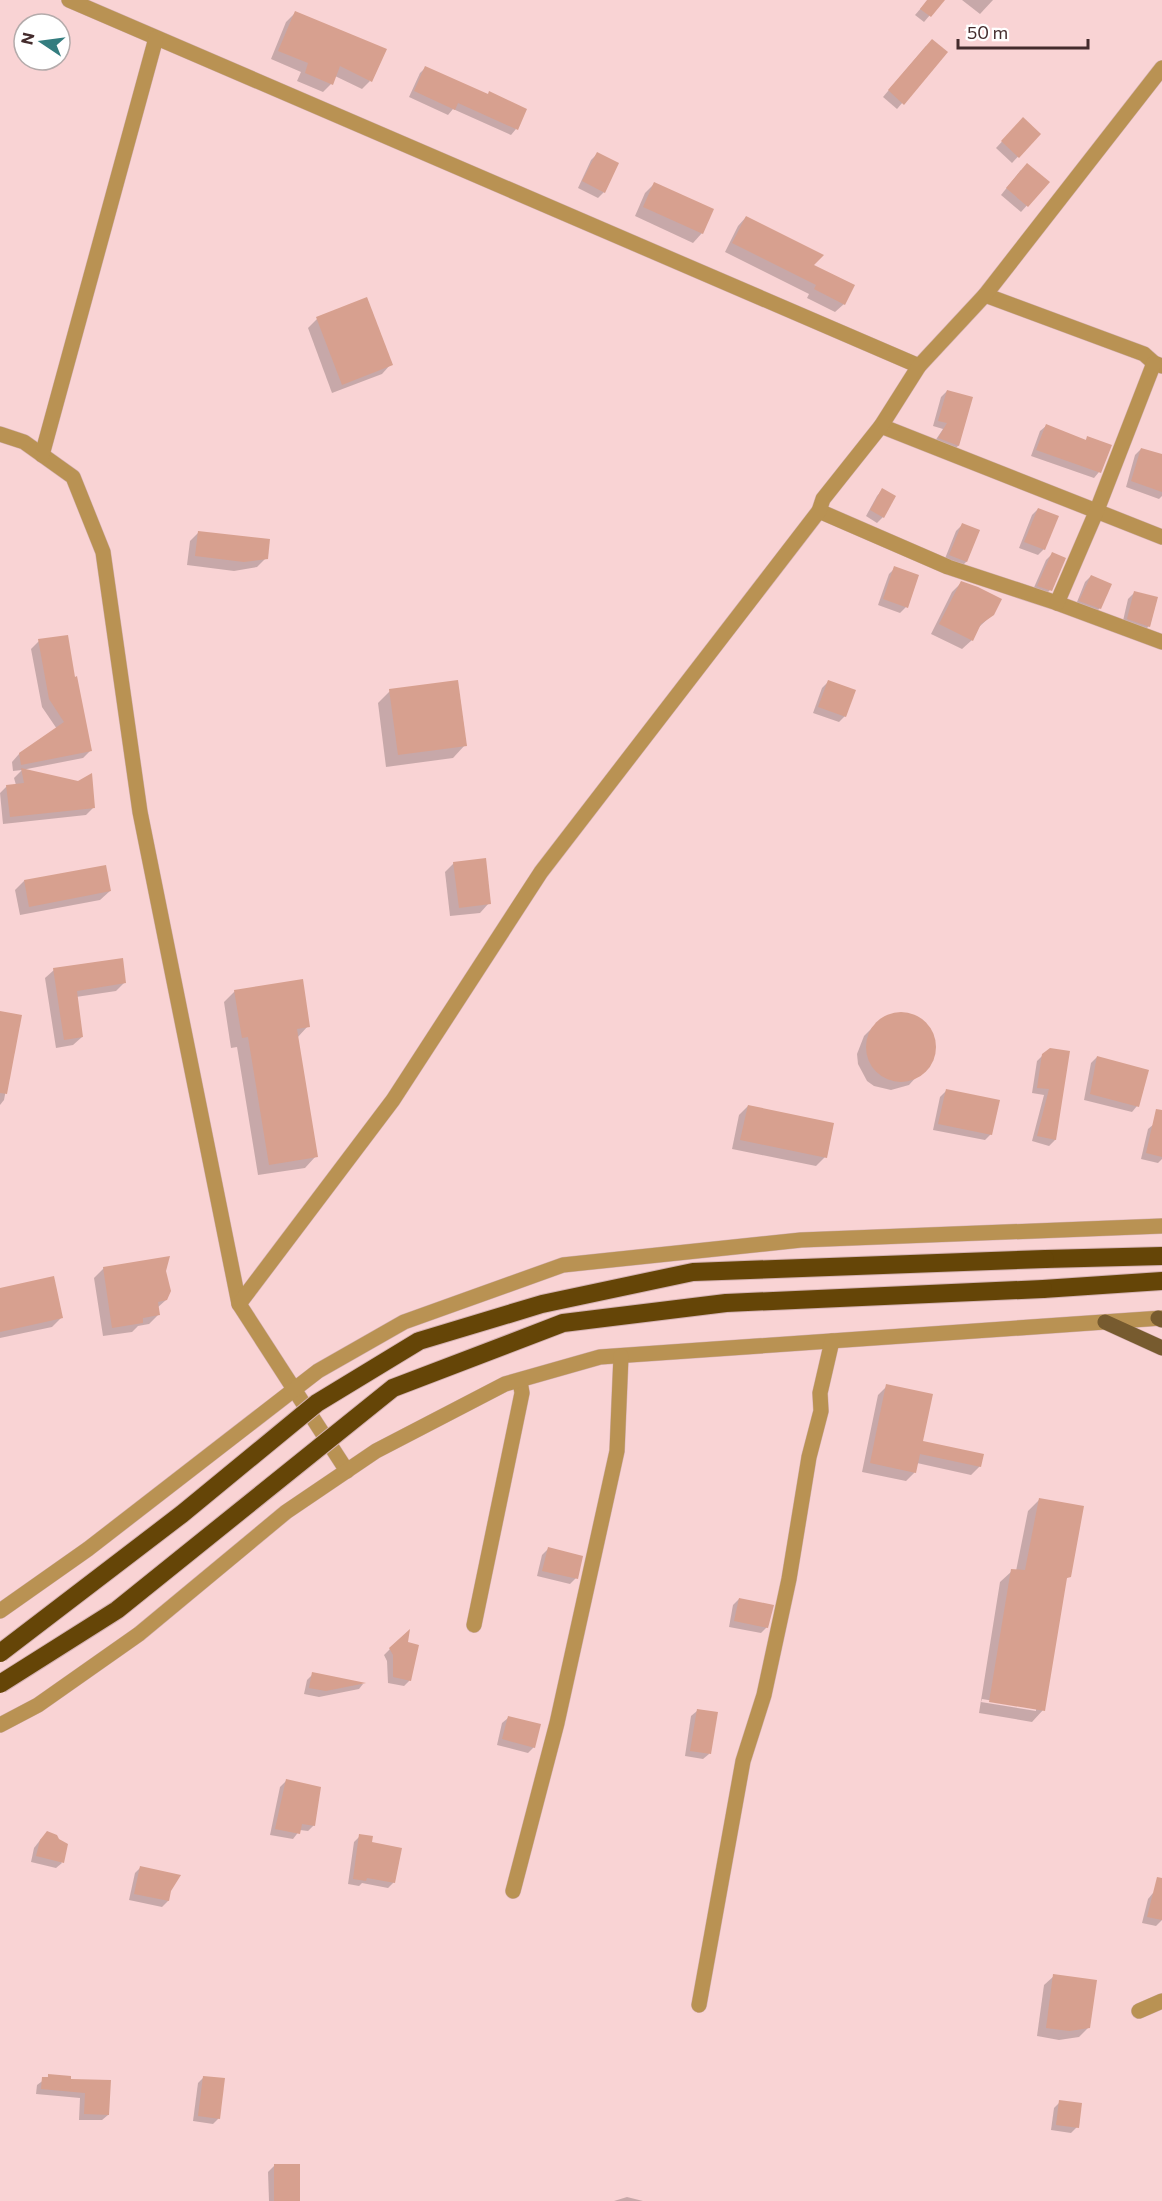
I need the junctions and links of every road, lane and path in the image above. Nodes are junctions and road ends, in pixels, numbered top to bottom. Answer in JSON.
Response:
{"nodes":[{"id":1,"x":69,"y":0,"type":"edge"},
{"id":2,"x":156,"y":38,"type":"junction"},
{"id":3,"x":1162,"y":68,"type":"edge"},
{"id":4,"x":985,"y":295,"type":"junction"},
{"id":5,"x":1158,"y":364,"type":"edge"},
{"id":6,"x":919,"y":366,"type":"junction"},
{"id":7,"x":881,"y":426,"type":"junction"},
{"id":8,"x":0,"y":434,"type":"edge"},
{"id":9,"x":42,"y":455,"type":"junction"},
{"id":10,"x":1096,"y":510,"type":"junction"},
{"id":11,"x":819,"y":511,"type":"junction"},
{"id":12,"x":1162,"y":537,"type":"edge"},
{"id":13,"x":1057,"y":603,"type":"junction"},
{"id":14,"x":1162,"y":642,"type":"edge"},
{"id":15,"x":1162,"y":1226,"type":"edge"},
{"id":16,"x":1162,"y":1256,"type":"edge"},
{"id":17,"x":1162,"y":1281,"type":"edge"},
{"id":18,"x":239,"y":1304,"type":"junction"},
{"id":19,"x":1161,"y":1319,"type":"edge"},
{"id":20,"x":1105,"y":1322,"type":"junction"},
{"id":21,"x":832,"y":1341,"type":"junction"},
{"id":22,"x":1162,"y":1348,"type":"edge"},
{"id":23,"x":621,"y":1356,"type":"junction"},
{"id":24,"x":524,"y":1379,"type":"junction"},
{"id":25,"x":294,"y":1389,"type":"junction"},
{"id":26,"x":347,"y":1471,"type":"junction"},
{"id":27,"x":0,"y":1611,"type":"edge"},
{"id":28,"x":474,"y":1625,"type":"dead end"},
{"id":29,"x":0,"y":1653,"type":"edge"},
{"id":30,"x":0,"y":1684,"type":"edge"},
{"id":31,"x":0,"y":1725,"type":"edge"},
{"id":32,"x":513,"y":1891,"type":"dead end"},
{"id":33,"x":1162,"y":2001,"type":"edge"},
{"id":34,"x":699,"y":2005,"type":"dead end"},
{"id":35,"x":1139,"y":2011,"type":"dead end"}],
"edges":[{"from":1,"to":2,"type":"street"},
{"from":2,"to":6,"type":"street"},
{"from":2,"to":9,"type":"street"},
{"from":3,"to":4,"type":"street"},
{"from":4,"to":5,"type":"street"},
{"from":4,"to":6,"type":"street"},
{"from":5,"to":10,"type":"street"},
{"from":6,"to":7,"type":"street"},
{"from":7,"to":10,"type":"street"},
{"from":7,"to":11,"type":"street"},
{"from":8,"to":9,"type":"street"},
{"from":9,"to":18,"type":"street"},
{"from":10,"to":12,"type":"street"},
{"from":10,"to":13,"type":"street"},
{"from":11,"to":13,"type":"street"},
{"from":11,"to":18,"type":"street"},
{"from":13,"to":14,"type":"street"},
{"from":15,"to":25,"type":"street"},
{"from":16,"to":29,"type":"highway","bridge":true},
{"from":17,"to":30,"type":"highway","bridge":true},
{"from":18,"to":25,"type":"street"},
{"from":19,"to":20,"type":"street"},
{"from":20,"to":21,"type":"street"},
{"from":20,"to":22,"type":"main road"},
{"from":21,"to":23,"type":"street"},
{"from":21,"to":34,"type":"street"},
{"from":23,"to":24,"type":"street"},
{"from":23,"to":32,"type":"street"},
{"from":24,"to":26,"type":"street"},
{"from":24,"to":28,"type":"street"},
{"from":25,"to":26,"type":"street"},
{"from":25,"to":27,"type":"street"},
{"from":26,"to":31,"type":"street"},
{"from":33,"to":35,"type":"street"}]}
